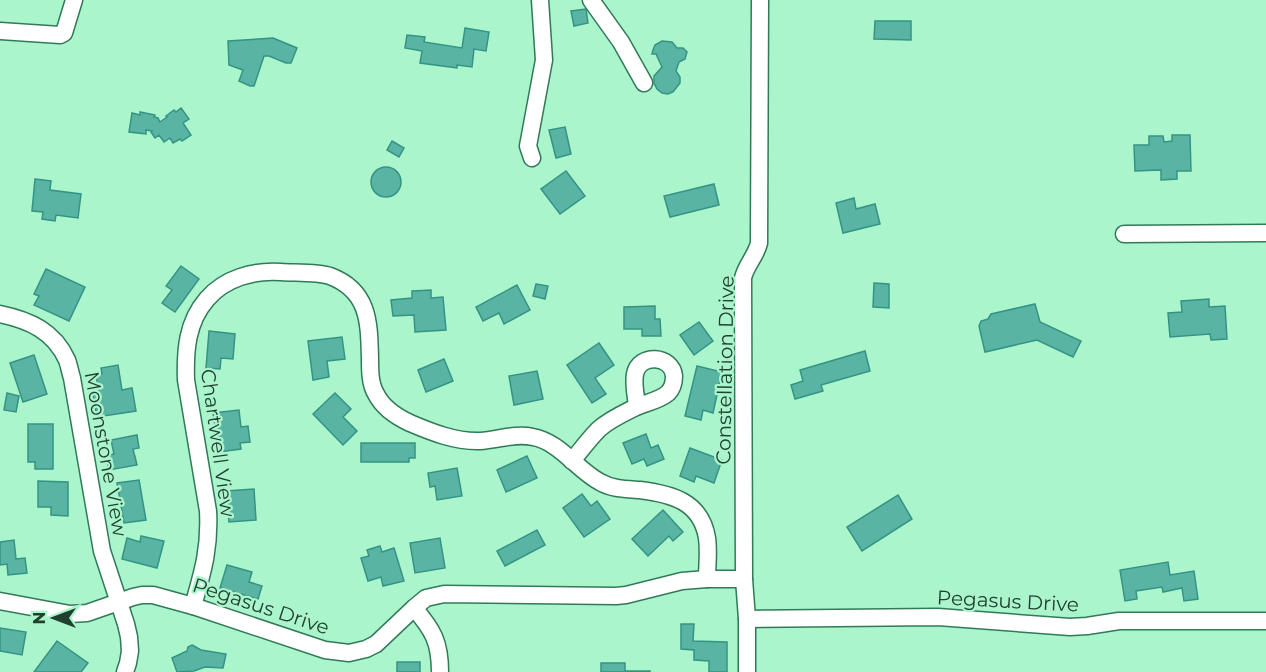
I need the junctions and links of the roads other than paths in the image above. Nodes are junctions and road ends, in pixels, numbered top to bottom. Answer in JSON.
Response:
{"nodes":[{"id":1,"x":74,"y":0,"type":"edge"},
{"id":2,"x":540,"y":0,"type":"edge"},
{"id":3,"x":591,"y":0,"type":"edge"},
{"id":4,"x":760,"y":0,"type":"edge"},
{"id":5,"x":0,"y":31,"type":"edge"},
{"id":6,"x":644,"y":83,"type":"dead end"},
{"id":7,"x":532,"y":158,"type":"dead end"},
{"id":8,"x":1266,"y":233,"type":"edge"},
{"id":9,"x":1124,"y":234,"type":"dead end"},
{"id":10,"x":0,"y":314,"type":"edge"},
{"id":11,"x":637,"y":406,"type":"dead end"},
{"id":12,"x":572,"y":461,"type":"junction"},
{"id":13,"x":707,"y":579,"type":"junction"},
{"id":14,"x":744,"y":579,"type":"junction"},
{"id":15,"x":0,"y":601,"type":"edge"},
{"id":16,"x":118,"y":602,"type":"junction"},
{"id":17,"x":193,"y":606,"type":"junction"},
{"id":18,"x":414,"y":608,"type":"junction"},
{"id":19,"x":747,"y":619,"type":"junction"},
{"id":20,"x":1266,"y":621,"type":"edge"},
{"id":21,"x":124,"y":672,"type":"edge"},
{"id":22,"x":440,"y":672,"type":"edge"},
{"id":23,"x":747,"y":672,"type":"edge"}],
"edges":[{"from":1,"to":5,"type":"street"},
{"from":2,"to":7,"type":"street"},
{"from":3,"to":6,"type":"street"},
{"from":4,"to":14,"type":"street","name":"Constellation Drive"},
{"from":8,"to":9,"type":"street"},
{"from":10,"to":16,"type":"street","name":"Moonstone View"},
{"from":11,"to":12,"type":"street"},
{"from":12,"to":13,"type":"street","name":"Chartwell View"},
{"from":12,"to":17,"type":"street","name":"Chartwell View"},
{"from":13,"to":14,"type":"street","name":"Pegasus Drive"},
{"from":13,"to":18,"type":"street","name":"Pegasus Drive"},
{"from":14,"to":19,"type":"street","name":"Constellation Drive"},
{"from":15,"to":16,"type":"street","name":"Pegasus Drive"},
{"from":16,"to":17,"type":"street","name":"Pegasus Drive"},
{"from":16,"to":21,"type":"street","name":"Moonstone View"},
{"from":17,"to":18,"type":"street","name":"Pegasus Drive"},
{"from":18,"to":22,"type":"street"},
{"from":19,"to":20,"type":"street","name":"Pegasus Drive"},
{"from":19,"to":23,"type":"street","name":"Constellation Drive"}]}
